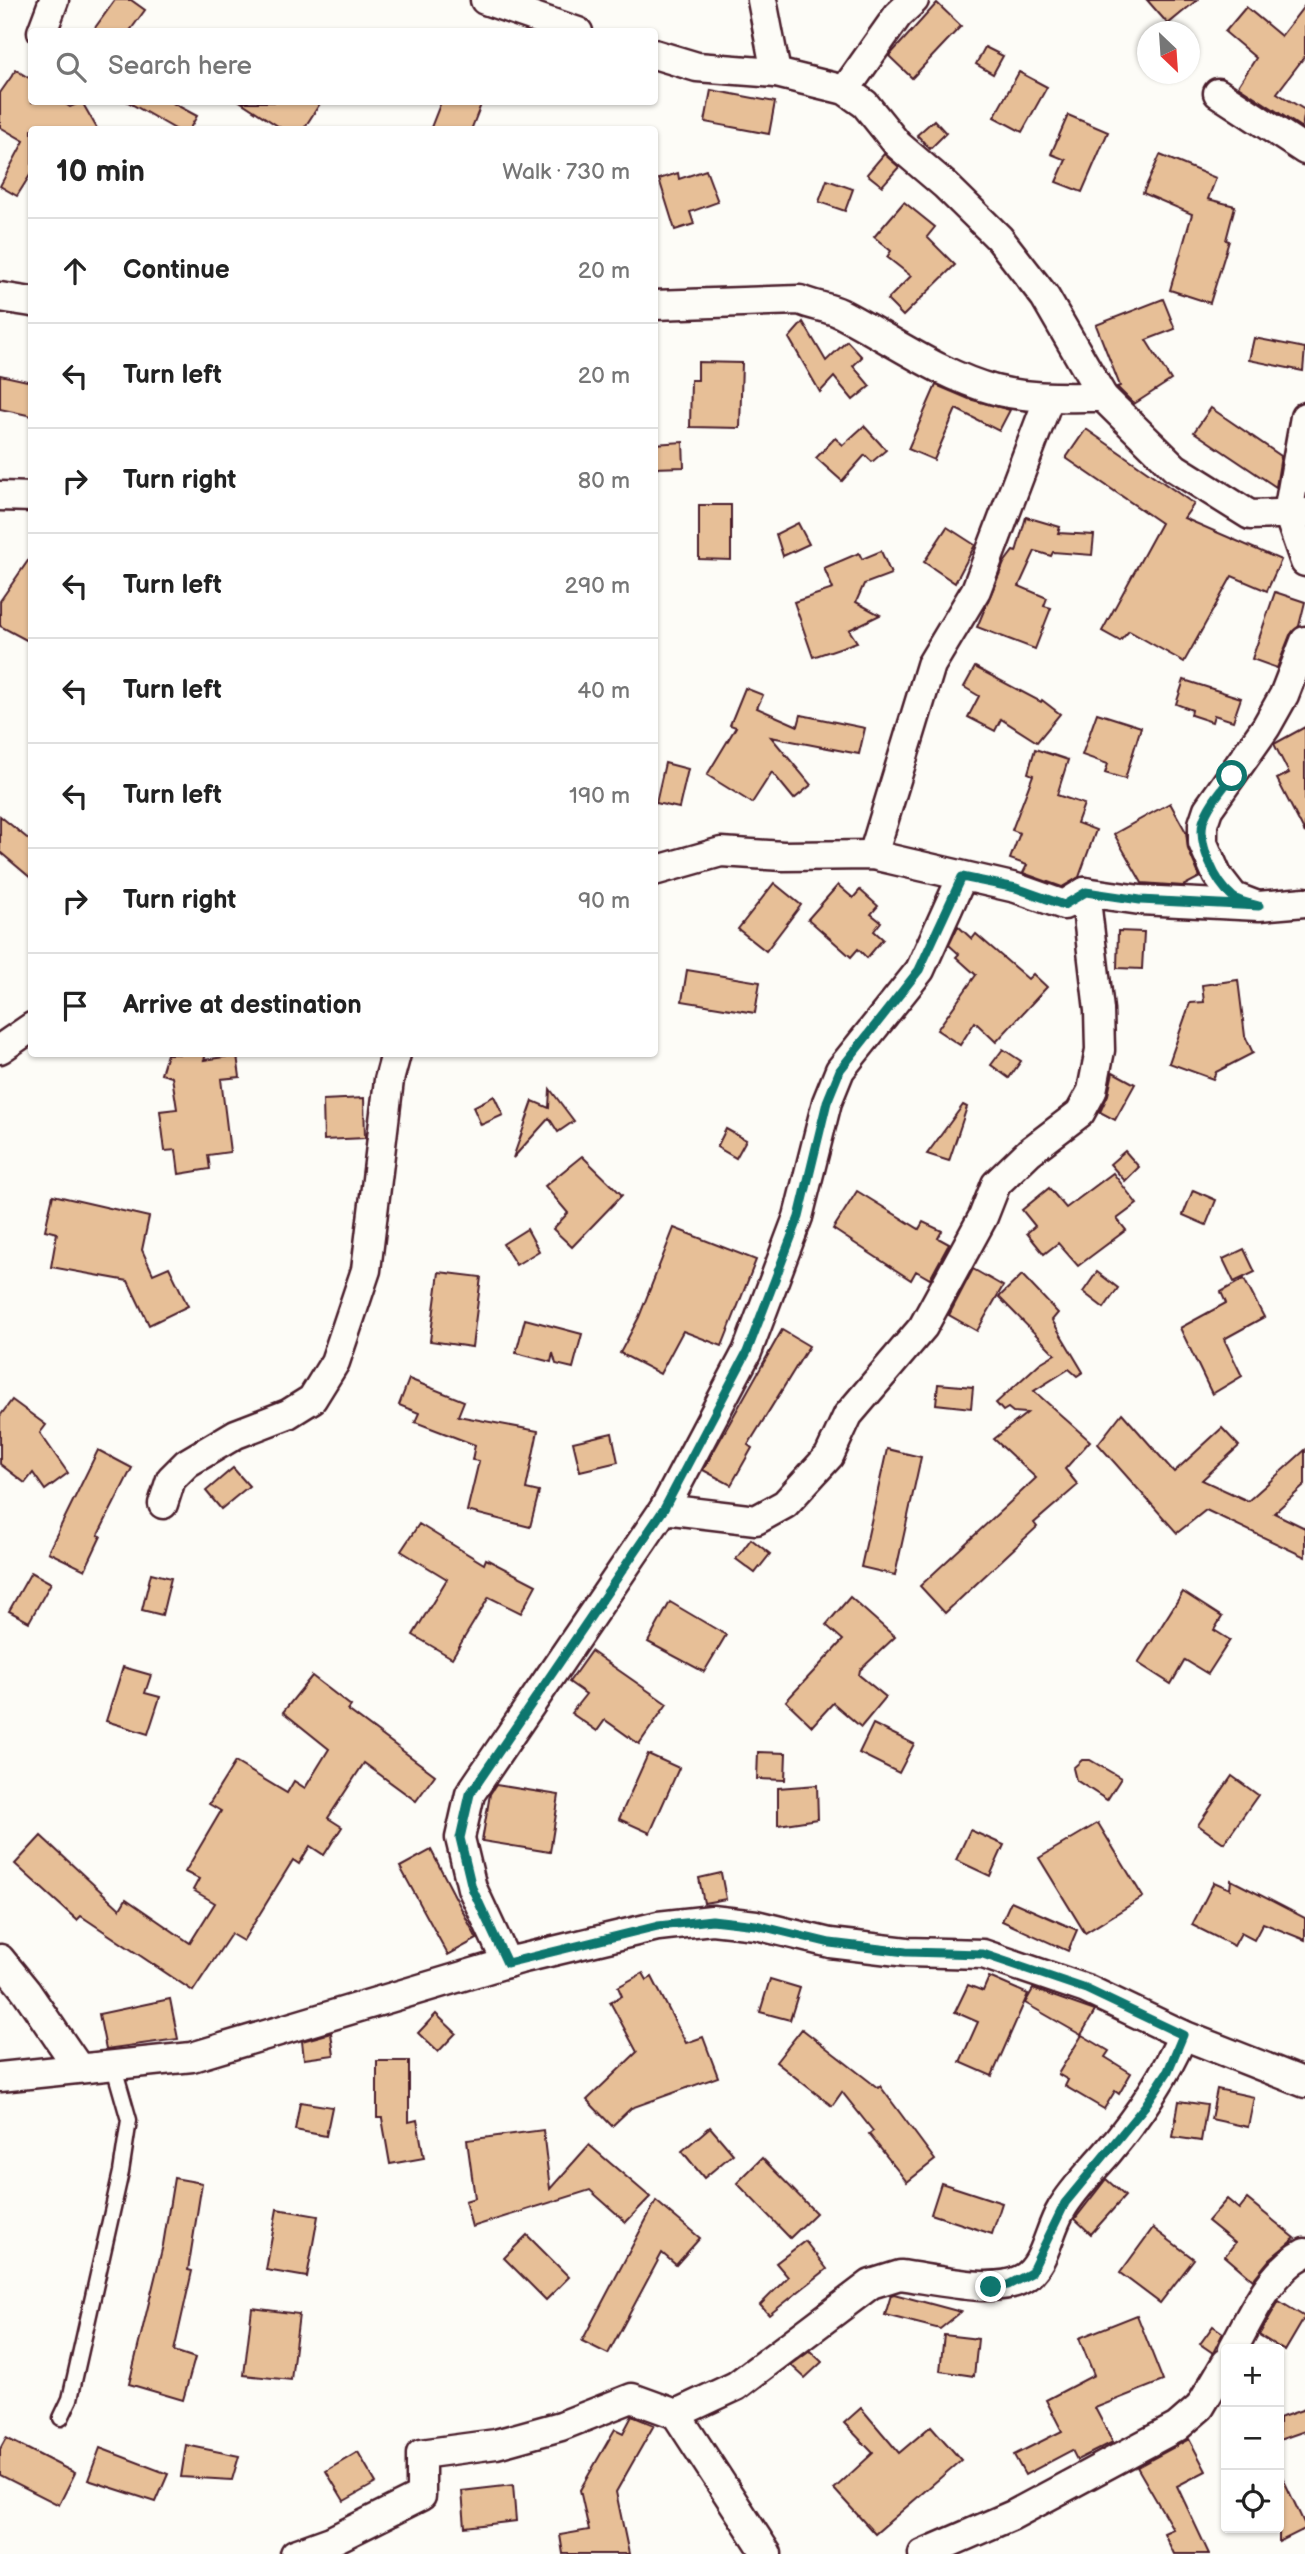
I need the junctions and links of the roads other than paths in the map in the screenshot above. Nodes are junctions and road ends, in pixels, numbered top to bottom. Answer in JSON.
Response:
{"nodes":[{"id":1,"x":54,"y":0,"type":"edge"},
{"id":2,"x":485,"y":0,"type":"edge"},
{"id":3,"x":762,"y":0,"type":"edge"},
{"id":4,"x":914,"y":0,"type":"edge"},
{"id":5,"x":44,"y":28,"type":"edge"},
{"id":6,"x":566,"y":28,"type":"edge"},
{"id":7,"x":658,"y":55,"type":"edge"},
{"id":8,"x":776,"y":73,"type":"junction"},
{"id":9,"x":845,"y":90,"type":"junction"},
{"id":10,"x":1218,"y":93,"type":"dead end"},
{"id":11,"x":1305,"y":150,"type":"edge"},
{"id":12,"x":0,"y":297,"type":"edge"},
{"id":13,"x":28,"y":301,"type":"edge"},
{"id":14,"x":658,"y":306,"type":"edge"},
{"id":15,"x":1103,"y":397,"type":"junction"},
{"id":16,"x":1049,"y":398,"type":"junction"},
{"id":17,"x":1305,"y":417,"type":"edge"},
{"id":18,"x":0,"y":496,"type":"edge"},
{"id":19,"x":28,"y":497,"type":"edge"},
{"id":20,"x":1297,"y":513,"type":"edge"},
{"id":21,"x":1305,"y":562,"type":"edge"},
{"id":22,"x":1305,"y":641,"type":"edge"},
{"id":23,"x":873,"y":855,"type":"junction"},
{"id":24,"x":658,"y":870,"type":"edge"},
{"id":25,"x":962,"y":877,"type":"junction"},
{"id":26,"x":1086,"y":892,"type":"junction"},
{"id":27,"x":1305,"y":902,"type":"edge"},
{"id":28,"x":1259,"y":906,"type":"junction"},
{"id":29,"x":28,"y":1030,"type":"edge"},
{"id":30,"x":0,"y":1049,"type":"edge"},
{"id":31,"x":395,"y":1057,"type":"edge"},
{"id":32,"x":163,"y":1504,"type":"dead end"},
{"id":33,"x":664,"y":1509,"type":"junction"},
{"id":34,"x":0,"y":1959,"type":"edge"},
{"id":35,"x":507,"y":1963,"type":"junction"},
{"id":36,"x":1183,"y":2035,"type":"junction"},
{"id":37,"x":113,"y":2064,"type":"junction"},
{"id":38,"x":78,"y":2067,"type":"junction"},
{"id":39,"x":0,"y":2077,"type":"edge"},
{"id":40,"x":1305,"y":2084,"type":"edge"},
{"id":41,"x":1305,"y":2253,"type":"edge"},
{"id":42,"x":1236,"y":2344,"type":"edge"},
{"id":43,"x":1221,"y":2371,"type":"edge"},
{"id":44,"x":676,"y":2413,"type":"junction"},
{"id":45,"x":61,"y":2417,"type":"dead end"},
{"id":46,"x":295,"y":2554,"type":"edge"},
{"id":47,"x":767,"y":2554,"type":"edge"},
{"id":48,"x":923,"y":2554,"type":"edge"}],
"edges":[{"from":1,"to":5,"type":"street"},
{"from":2,"to":6,"type":"street"},
{"from":3,"to":8,"type":"street"},
{"from":4,"to":9,"type":"street"},
{"from":7,"to":8,"type":"street"},
{"from":8,"to":9,"type":"street"},
{"from":9,"to":15,"type":"street"},
{"from":10,"to":11,"type":"street"},
{"from":12,"to":13,"type":"street"},
{"from":14,"to":16,"type":"street"},
{"from":15,"to":16,"type":"street"},
{"from":15,"to":20,"type":"street"},
{"from":16,"to":23,"type":"street"},
{"from":17,"to":20,"type":"street"},
{"from":18,"to":19,"type":"street"},
{"from":20,"to":21,"type":"street"},
{"from":22,"to":28,"type":"street"},
{"from":23,"to":24,"type":"street"},
{"from":23,"to":25,"type":"street"},
{"from":25,"to":26,"type":"street"},
{"from":25,"to":33,"type":"street"},
{"from":26,"to":28,"type":"street"},
{"from":26,"to":33,"type":"street"},
{"from":27,"to":28,"type":"street"},
{"from":29,"to":30,"type":"street"},
{"from":31,"to":32,"type":"street"},
{"from":33,"to":35,"type":"street"},
{"from":34,"to":38,"type":"street"},
{"from":35,"to":36,"type":"street"},
{"from":35,"to":37,"type":"street"},
{"from":36,"to":40,"type":"street"},
{"from":36,"to":44,"type":"street"},
{"from":37,"to":38,"type":"street"},
{"from":37,"to":45,"type":"lane"},
{"from":38,"to":39,"type":"street"},
{"from":41,"to":42,"type":"street"},
{"from":43,"to":48,"type":"street"},
{"from":44,"to":46,"type":"street"},
{"from":44,"to":47,"type":"street"}]}
